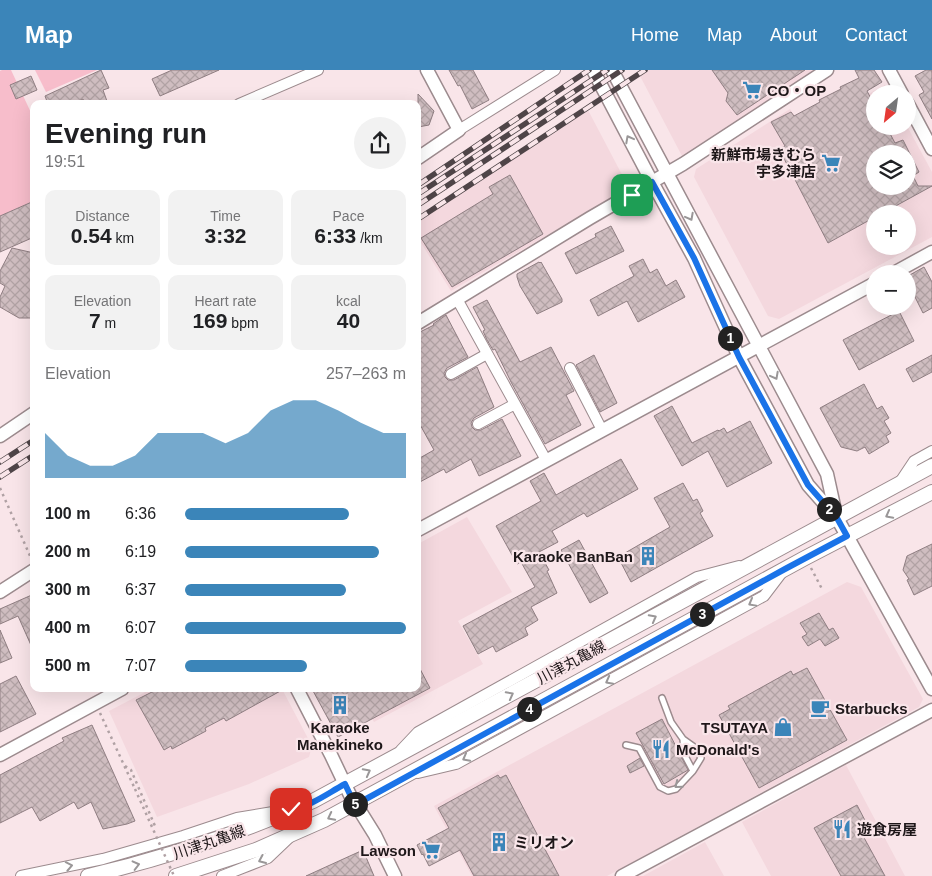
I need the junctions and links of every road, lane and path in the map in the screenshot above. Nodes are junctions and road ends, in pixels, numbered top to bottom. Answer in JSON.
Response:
{"nodes":[{"id":1,"x":318,"y":70,"type":"edge"},
{"id":2,"x":427,"y":70,"type":"edge"},
{"id":3,"x":555,"y":70,"type":"edge"},
{"id":4,"x":593,"y":70,"type":"edge"},
{"id":5,"x":612,"y":70,"type":"edge"},
{"id":6,"x":827,"y":70,"type":"edge"},
{"id":7,"x":889,"y":70,"type":"edge"},
{"id":8,"x":897,"y":85,"type":"edge"},
{"id":9,"x":248,"y":100,"type":"edge"},
{"id":10,"x":916,"y":119,"type":"edge"},
{"id":11,"x":459,"y":130,"type":"junction"},
{"id":12,"x":932,"y":149,"type":"edge"},
{"id":13,"x":421,"y":156,"type":"edge"},
{"id":14,"x":667,"y":174,"type":"junction"},
{"id":15,"x":652,"y":182,"type":"junction"},
{"id":16,"x":932,"y":252,"type":"edge"},
{"id":17,"x":908,"y":265,"type":"edge"},
{"id":18,"x":866,"y":288,"type":"edge"},
{"id":19,"x":457,"y":299,"type":"junction"},
{"id":20,"x":421,"y":321,"type":"edge"},
{"id":21,"x":759,"y":346,"type":"junction"},
{"id":22,"x":487,"y":354,"type":"junction"},
{"id":23,"x":739,"y":357,"type":"junction"},
{"id":24,"x":570,"y":368,"type":"dead end"},
{"id":25,"x":451,"y":374,"type":"dead end"},
{"id":26,"x":515,"y":404,"type":"junction"},
{"id":27,"x":30,"y":416,"type":"edge"},
{"id":28,"x":478,"y":424,"type":"dead end"},
{"id":29,"x":602,"y":430,"type":"junction"},
{"id":30,"x":0,"y":436,"type":"edge"},
{"id":31,"x":932,"y":451,"type":"edge"},
{"id":32,"x":546,"y":460,"type":"junction"},
{"id":33,"x":932,"y":466,"type":"edge"},
{"id":34,"x":898,"y":485,"type":"junction"},
{"id":35,"x":0,"y":488,"type":"edge"},
{"id":36,"x":929,"y":494,"type":"edge"},
{"id":37,"x":837,"y":518,"type":"junction"},
{"id":38,"x":421,"y":528,"type":"edge"},
{"id":39,"x":847,"y":536,"type":"junction"},
{"id":40,"x":30,"y":554,"type":"edge"},
{"id":41,"x":810,"y":567,"type":"dead end"},
{"id":42,"x":30,"y":573,"type":"edge"},
{"id":43,"x":822,"y":589,"type":"dead end"},
{"id":44,"x":0,"y":592,"type":"edge"},
{"id":45,"x":932,"y":689,"type":"edge"},
{"id":46,"x":116,"y":692,"type":"edge"},
{"id":47,"x":299,"y":692,"type":"edge"},
{"id":48,"x":662,"y":698,"type":"dead end"},
{"id":49,"x":99,"y":710,"type":"dead end"},
{"id":50,"x":932,"y":710,"type":"edge"},
{"id":51,"x":683,"y":739,"type":"junction"},
{"id":52,"x":626,"y":745,"type":"dead end"},
{"id":53,"x":0,"y":754,"type":"edge"},
{"id":54,"x":123,"y":765,"type":"junction"},
{"id":55,"x":693,"y":770,"type":"junction"},
{"id":56,"x":345,"y":784,"type":"junction"},
{"id":57,"x":355,"y":805,"type":"junction"},
{"id":58,"x":297,"y":808,"type":"junction"},
{"id":59,"x":155,"y":826,"type":"dead end"},
{"id":60,"x":295,"y":833,"type":"junction"},
{"id":61,"x":21,"y":876,"type":"edge"},
{"id":62,"x":88,"y":876,"type":"edge"},
{"id":63,"x":175,"y":876,"type":"edge"},
{"id":64,"x":222,"y":876,"type":"edge"},
{"id":65,"x":395,"y":876,"type":"edge"},
{"id":66,"x":622,"y":876,"type":"edge"}],
"edges":[{"from":1,"to":9,"type":"street"},
{"from":2,"to":11,"type":"street"},
{"from":3,"to":11,"type":"street"},
{"from":15,"to":4,"type":"street","one_way":true},
{"from":5,"to":14,"type":"street"},
{"from":6,"to":14,"type":"street"},
{"from":7,"to":8,"type":"street"},
{"from":10,"to":12,"type":"street"},
{"from":11,"to":13,"type":"street"},
{"from":14,"to":15,"type":"street"},
{"from":14,"to":21,"type":"street","one_way":true},
{"from":15,"to":19,"type":"street"},
{"from":15,"to":23,"type":"street"},
{"from":16,"to":17,"type":"street"},
{"from":18,"to":21,"type":"street"},
{"from":19,"to":20,"type":"street"},
{"from":19,"to":22,"type":"street"},
{"from":21,"to":23,"type":"street"},
{"from":21,"to":37,"type":"street","one_way":true},
{"from":22,"to":25,"type":"street"},
{"from":22,"to":26,"type":"street"},
{"from":23,"to":29,"type":"street"},
{"from":23,"to":37,"type":"street"},
{"from":24,"to":29,"type":"street"},
{"from":26,"to":28,"type":"street"},
{"from":26,"to":32,"type":"street"},
{"from":27,"to":30,"type":"street"},
{"from":29,"to":32,"type":"street"},
{"from":31,"to":34,"type":"street"},
{"from":32,"to":38,"type":"street"},
{"from":33,"to":34,"type":"main road","name":"川津丸亀線"},
{"from":34,"to":37,"type":"main road","name":"川津丸亀線"},
{"from":35,"to":40,"type":"path"},
{"from":36,"to":39,"type":"main road","name":"川津丸亀線","one_way":true},
{"from":37,"to":39,"type":"street"},
{"from":56,"to":37,"type":"main road","name":"川津丸亀線","one_way":true},
{"from":39,"to":45,"type":"street"},
{"from":39,"to":57,"type":"main road","name":"川津丸亀線","one_way":true},
{"from":41,"to":43,"type":"path"},
{"from":42,"to":44,"type":"street"},
{"from":46,"to":53,"type":"street"},
{"from":47,"to":56,"type":"street"},
{"from":48,"to":51,"type":"lane"},
{"from":49,"to":54,"type":"path"},
{"from":50,"to":66,"type":"street"},
{"from":51,"to":55,"type":"lane"},
{"from":51,"to":55,"type":"lane"},
{"from":55,"to":52,"type":"lane","one_way":true},
{"from":54,"to":59,"type":"path"},
{"from":54,"to":63,"type":"path","bridge":true},
{"from":56,"to":57,"type":"street"},
{"from":56,"to":58,"type":"main road","name":"川津丸亀線"},
{"from":57,"to":60,"type":"main road","name":"川津丸亀線","one_way":true},
{"from":57,"to":65,"type":"street"},
{"from":61,"to":58,"type":"street","one_way":true},
{"from":62,"to":58,"type":"main road","name":"川津丸亀線","one_way":true},
{"from":60,"to":63,"type":"main road","name":"川津丸亀線"},
{"from":60,"to":64,"type":"street","one_way":true}]}
